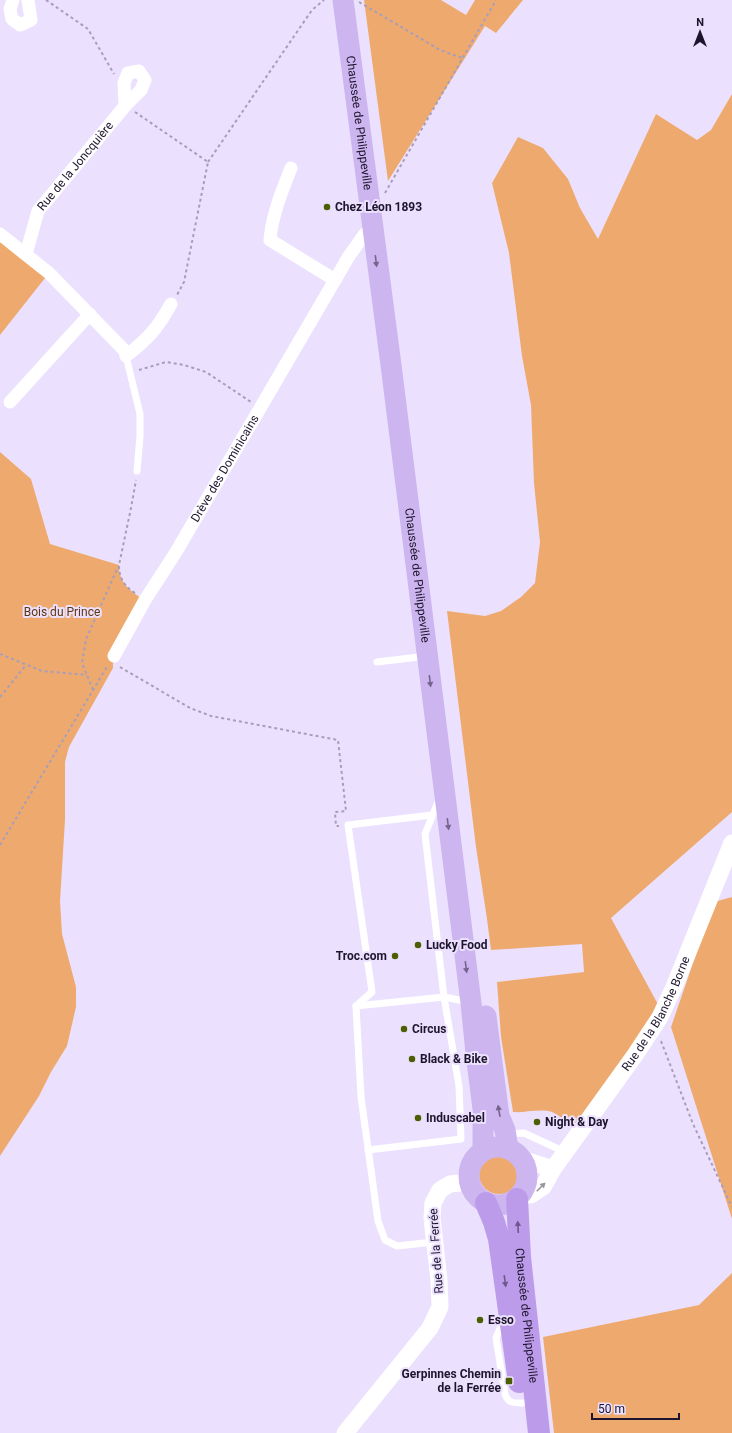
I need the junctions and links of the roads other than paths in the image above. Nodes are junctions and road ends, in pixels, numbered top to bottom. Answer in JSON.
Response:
{"nodes":[{"id":1,"x":13,"y":0,"type":"edge"},
{"id":2,"x":28,"y":0,"type":"edge"},
{"id":3,"x":343,"y":0,"type":"edge"},
{"id":4,"x":356,"y":0,"type":"edge"},
{"id":5,"x":125,"y":106,"type":"junction"},
{"id":6,"x":291,"y":168,"type":"dead end"},
{"id":7,"x":372,"y":228,"type":"junction"},
{"id":8,"x":0,"y":234,"type":"edge"},
{"id":9,"x":26,"y":254,"type":"junction"},
{"id":10,"x":335,"y":280,"type":"junction"},
{"id":11,"x":171,"y":304,"type":"road end"},
{"id":12,"x":90,"y":314,"type":"junction"},
{"id":13,"x":126,"y":356,"type":"junction"},
{"id":14,"x":10,"y":402,"type":"dead end"},
{"id":15,"x":137,"y":470,"type":"road end"},
{"id":16,"x":427,"y":656,"type":"junction"},
{"id":17,"x":112,"y":658,"type":"road end"},
{"id":18,"x":377,"y":662,"type":"dead end"},
{"id":19,"x":444,"y":793,"type":"junction"},
{"id":20,"x":432,"y":815,"type":"junction"},
{"id":21,"x":730,"y":850,"type":"edge"},
{"id":22,"x":444,"y":997,"type":"junction"},
{"id":23,"x":471,"y":1003,"type":"junction"},
{"id":24,"x":356,"y":1006,"type":"junction"},
{"id":25,"x":515,"y":1144,"type":"junction"},
{"id":26,"x":368,"y":1150,"type":"junction"},
{"id":27,"x":483,"y":1151,"type":"junction"},
{"id":28,"x":565,"y":1152,"type":"junction"},
{"id":29,"x":553,"y":1169,"type":"junction"},
{"id":30,"x":469,"y":1182,"type":"junction"},
{"id":31,"x":519,"y":1197,"type":"junction"},
{"id":32,"x":486,"y":1203,"type":"junction"},
{"id":33,"x":435,"y":1242,"type":"junction"},
{"id":34,"x":345,"y":1433,"type":"edge"},
{"id":35,"x":526,"y":1433,"type":"edge"},
{"id":36,"x":540,"y":1433,"type":"edge"}],
"edges":[{"from":1,"to":2,"type":"street"},
{"from":3,"to":7,"type":"main road","name":"Chaussée de Philippeville"},
{"from":25,"to":4,"type":"main road","name":"Chaussée de Philippeville","one_way":true},
{"from":5,"to":5,"type":"street","name":"Rue de la Joncquière"},
{"from":5,"to":9,"type":"street","name":"Rue de la Joncquière"},
{"from":6,"to":10,"type":"street"},
{"from":7,"to":10,"type":"street","name":"Drève des Dominicains"},
{"from":7,"to":16,"type":"main road","name":"Chaussée de Philippeville","one_way":true},
{"from":8,"to":9,"type":"street"},
{"from":9,"to":12,"type":"street"},
{"from":10,"to":17,"type":"street","name":"Drève des Dominicains"},
{"from":11,"to":13,"type":"street"},
{"from":12,"to":13,"type":"street"},
{"from":12,"to":14,"type":"street"},
{"from":13,"to":15,"type":"lane"},
{"from":16,"to":18,"type":"lane"},
{"from":16,"to":19,"type":"main road","name":"Chaussée de Philippeville","one_way":true},
{"from":19,"to":20,"type":"lane"},
{"from":19,"to":23,"type":"main road","name":"Chaussée de Philippeville","one_way":true},
{"from":20,"to":22,"type":"lane"},
{"from":20,"to":24,"type":"lane"},
{"from":21,"to":28,"type":"street","name":"Rue de la Blanche Borne"},
{"from":22,"to":23,"type":"lane"},
{"from":22,"to":24,"type":"lane"},
{"from":22,"to":26,"type":"lane"},
{"from":23,"to":27,"type":"main road","name":"Chaussée de Philippeville"},
{"from":24,"to":26,"type":"lane"},
{"from":25,"to":27,"type":"main road"},
{"from":25,"to":28,"type":"lane"},
{"from":25,"to":29,"type":"street"},
{"from":25,"to":31,"type":"main road"},
{"from":26,"to":33,"type":"lane"},
{"from":27,"to":30,"type":"main road"},
{"from":28,"to":29,"type":"street","name":"Rue de la Blanche Borne"},
{"from":31,"to":29,"type":"street","name":"Rue de la Blanche Borne","one_way":true},
{"from":30,"to":32,"type":"main road"},
{"from":30,"to":33,"type":"street","name":"Rue de la Ferrée"},
{"from":31,"to":32,"type":"main road"},
{"from":36,"to":31,"type":"highway","name":"Chaussée de Philippeville","one_way":true},
{"from":32,"to":35,"type":"highway","name":"Chaussée de Philippeville","one_way":true},
{"from":33,"to":34,"type":"street","name":"Rue de la Ferrée"}]}
